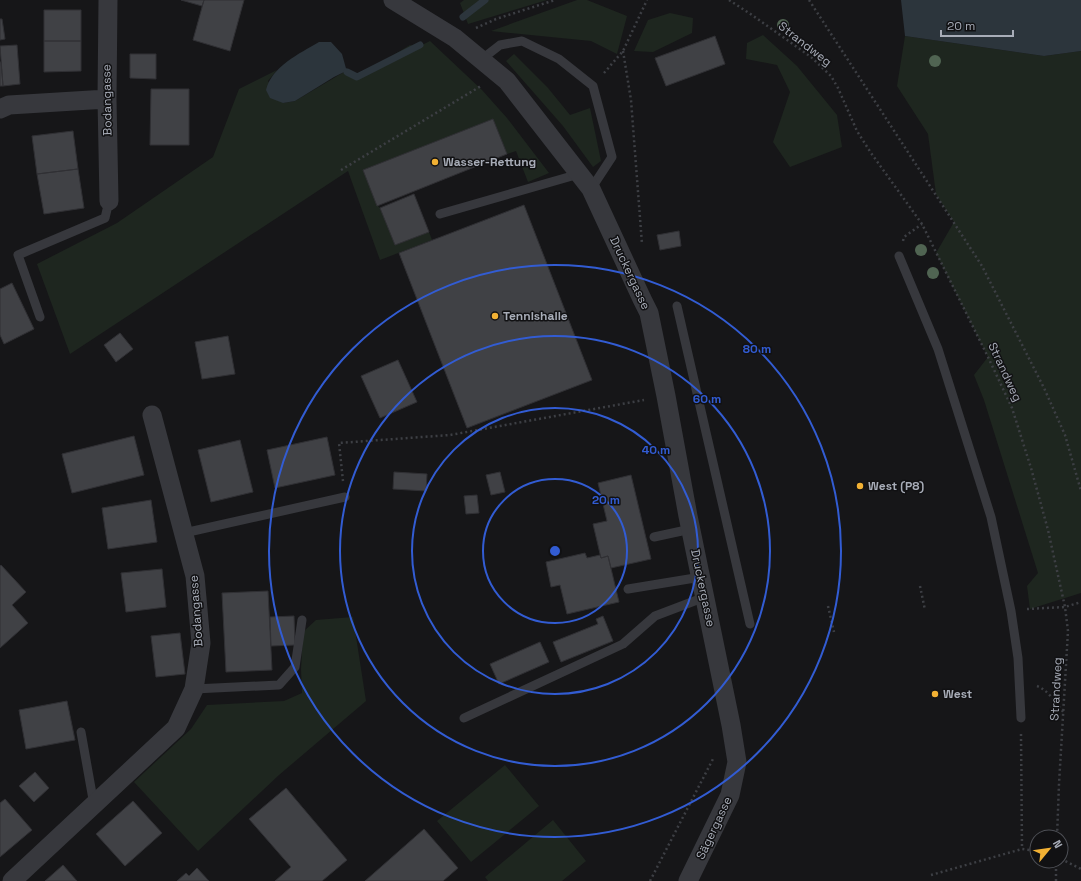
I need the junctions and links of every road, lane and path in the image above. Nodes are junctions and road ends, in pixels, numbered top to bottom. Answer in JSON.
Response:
{"nodes":[{"id":1,"x":108,"y":0,"type":"edge"},
{"id":2,"x":393,"y":0,"type":"edge"},
{"id":3,"x":555,"y":0,"type":"edge"},
{"id":4,"x":647,"y":0,"type":"edge"},
{"id":5,"x":728,"y":0,"type":"edge"},
{"id":6,"x":809,"y":0,"type":"edge"},
{"id":7,"x":455,"y":38,"type":"junction"},
{"id":8,"x":623,"y":51,"type":"junction"},
{"id":9,"x":482,"y":59,"type":"junction"},
{"id":10,"x":500,"y":75,"type":"junction"},
{"id":11,"x":593,"y":86,"type":"junction"},
{"id":12,"x":107,"y":99,"type":"junction"},
{"id":13,"x":0,"y":109,"type":"edge"},
{"id":14,"x":341,"y":170,"type":"dead end"},
{"id":15,"x":579,"y":174,"type":"junction"},
{"id":16,"x":591,"y":189,"type":"junction"},
{"id":17,"x":109,"y":201,"type":"joint"},
{"id":18,"x":440,"y":214,"type":"dead end"},
{"id":19,"x":922,"y":224,"type":"junction"},
{"id":20,"x":642,"y":248,"type":"dead end"},
{"id":21,"x":899,"y":256,"type":"joint"},
{"id":22,"x":678,"y":306,"type":"dead end"},
{"id":23,"x":40,"y":316,"type":"dead end"},
{"id":24,"x":666,"y":396,"type":"junction"},
{"id":25,"x":152,"y":415,"type":"dead end"},
{"id":26,"x":1081,"y":491,"type":"edge"},
{"id":27,"x":345,"y":497,"type":"joint"},
{"id":28,"x":691,"y":529,"type":"junction"},
{"id":29,"x":184,"y":533,"type":"junction"},
{"id":30,"x":654,"y":537,"type":"dead end"},
{"id":31,"x":701,"y":577,"type":"junction"},
{"id":32,"x":920,"y":586,"type":"dead end"},
{"id":33,"x":628,"y":589,"type":"dead end"},
{"id":34,"x":705,"y":597,"type":"junction"},
{"id":35,"x":1081,"y":602,"type":"edge"},
{"id":36,"x":828,"y":606,"type":"dead end"},
{"id":37,"x":1065,"y":607,"type":"junction"},
{"id":38,"x":925,"y":610,"type":"dead end"},
{"id":39,"x":1011,"y":611,"type":"junction"},
{"id":40,"x":302,"y":620,"type":"dead end"},
{"id":41,"x":750,"y":624,"type":"dead end"},
{"id":42,"x":834,"y":632,"type":"dead end"},
{"id":43,"x":722,"y":680,"type":"joint"},
{"id":44,"x":1019,"y":680,"type":"junction"},
{"id":45,"x":194,"y":689,"type":"junction"},
{"id":46,"x":1064,"y":713,"type":"junction"},
{"id":47,"x":464,"y":718,"type":"dead end"},
{"id":48,"x":1021,"y":718,"type":"joint"},
{"id":49,"x":731,"y":725,"type":"junction"},
{"id":50,"x":81,"y":732,"type":"dead end"},
{"id":51,"x":94,"y":805,"type":"junction"},
{"id":52,"x":1057,"y":829,"type":"edge"},
{"id":53,"x":1022,"y":849,"type":"junction"},
{"id":54,"x":1029,"y":850,"type":"edge"},
{"id":55,"x":1069,"y":863,"type":"edge"},
{"id":56,"x":1056,"y":869,"type":"edge"},
{"id":57,"x":1081,"y":869,"type":"edge"},
{"id":58,"x":931,"y":875,"type":"dead end"},
{"id":59,"x":12,"y":881,"type":"edge"},
{"id":60,"x":650,"y":881,"type":"edge"},
{"id":61,"x":688,"y":881,"type":"edge"},
{"id":62,"x":1056,"y":881,"type":"edge"}],
"edges":[{"from":1,"to":12,"type":"street","name":"Bodangasse"},
{"from":2,"to":7,"type":"street","name":"Druckergasse"},
{"from":3,"to":7,"type":"path"},
{"from":4,"to":8,"type":"path"},
{"from":5,"to":19,"type":"path","name":"Strandweg"},
{"from":6,"to":26,"type":"path","name":"Strandweg"},
{"from":7,"to":9,"type":"street","name":"Druckergasse"},
{"from":8,"to":11,"type":"path"},
{"from":8,"to":20,"type":"path"},
{"from":9,"to":10,"type":"street","name":"Druckergasse"},
{"from":9,"to":11,"type":"lane"},
{"from":10,"to":14,"type":"path"},
{"from":10,"to":15,"type":"street","name":"Druckergasse"},
{"from":11,"to":16,"type":"lane"},
{"from":12,"to":13,"type":"street"},
{"from":12,"to":17,"type":"street","name":"Bodangasse"},
{"from":15,"to":16,"type":"street","name":"Druckergasse"},
{"from":15,"to":18,"type":"lane"},
{"from":16,"to":24,"type":"street","name":"Druckergasse"},
{"from":17,"to":23,"type":"lane"},
{"from":19,"to":21,"type":"path"},
{"from":19,"to":37,"type":"path","name":"Strandweg"},
{"from":21,"to":39,"type":"lane"},
{"from":22,"to":41,"type":"lane"},
{"from":24,"to":27,"type":"path"},
{"from":24,"to":28,"type":"street","name":"Druckergasse"},
{"from":25,"to":29,"type":"street","name":"Bodangasse"},
{"from":27,"to":29,"type":"lane"},
{"from":28,"to":30,"type":"lane"},
{"from":28,"to":31,"type":"street","name":"Druckergasse"},
{"from":29,"to":45,"type":"street","name":"Bodangasse"},
{"from":31,"to":33,"type":"lane"},
{"from":31,"to":34,"type":"street","name":"Druckergasse"},
{"from":32,"to":38,"type":"path"},
{"from":34,"to":43,"type":"street","name":"Druckergasse"},
{"from":34,"to":47,"type":"lane"},
{"from":35,"to":37,"type":"path"},
{"from":36,"to":42,"type":"path"},
{"from":37,"to":39,"type":"path"},
{"from":37,"to":46,"type":"path","name":"Strandweg"},
{"from":39,"to":44,"type":"lane"},
{"from":40,"to":45,"type":"lane"},
{"from":43,"to":49,"type":"street","name":"Sägergasse"},
{"from":44,"to":46,"type":"path"},
{"from":44,"to":48,"type":"lane"},
{"from":45,"to":51,"type":"street","name":"Bodangasse"},
{"from":46,"to":52,"type":"path","name":"Strandweg"},
{"from":48,"to":53,"type":"path"},
{"from":49,"to":60,"type":"path"},
{"from":49,"to":61,"type":"street","name":"Sägergasse"},
{"from":50,"to":51,"type":"lane"},
{"from":51,"to":59,"type":"street","name":"Bodangasse"},
{"from":53,"to":54,"type":"path"},
{"from":53,"to":58,"type":"path"},
{"from":55,"to":57,"type":"path"},
{"from":56,"to":62,"type":"path"}]}
